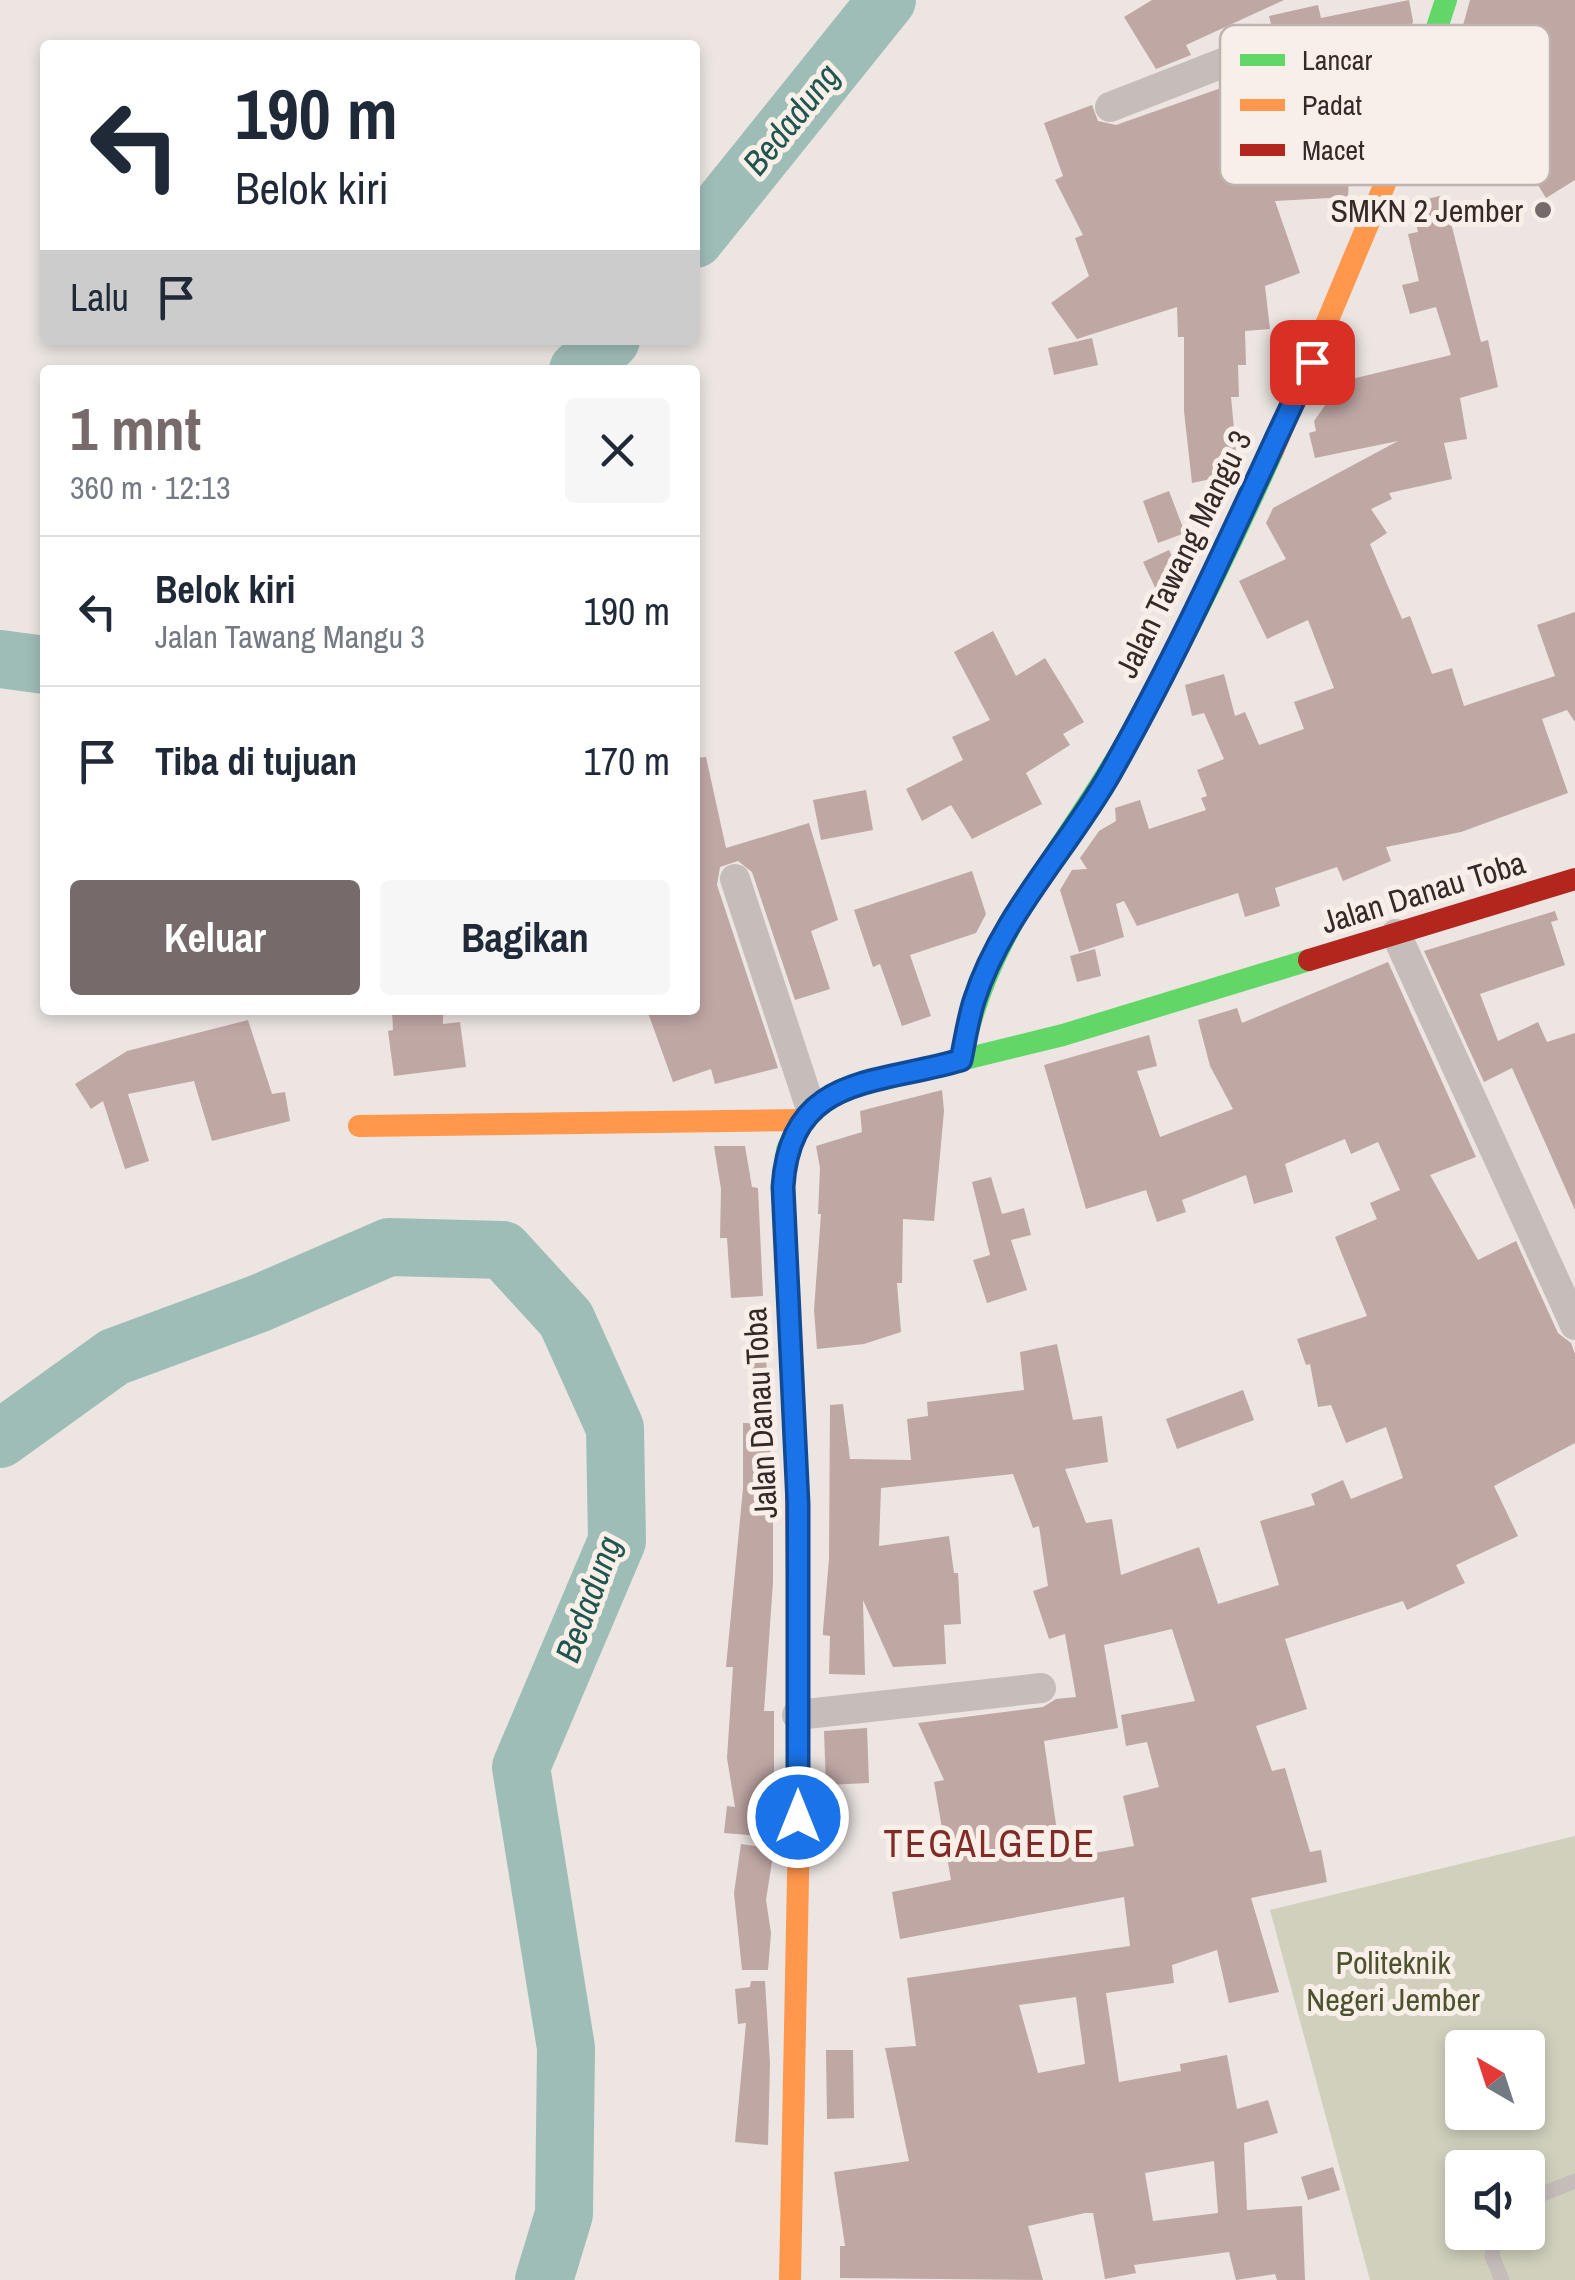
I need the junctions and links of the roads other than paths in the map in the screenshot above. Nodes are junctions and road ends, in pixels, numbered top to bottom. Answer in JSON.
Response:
{"nodes":[{"id":1,"x":1446,"y":0,"type":"edge"},
{"id":2,"x":1439,"y":25,"type":"edge"},
{"id":3,"x":1220,"y":63,"type":"edge"},
{"id":4,"x":1110,"y":107,"type":"dead end"},
{"id":5,"x":1381,"y":185,"type":"edge"},
{"id":6,"x":736,"y":879,"type":"dead end"},
{"id":7,"x":1575,"y":879,"type":"edge"},
{"id":8,"x":1396,"y":934,"type":"junction"},
{"id":9,"x":961,"y":1060,"type":"junction"},
{"id":10,"x":806,"y":1114,"type":"junction"},
{"id":11,"x":359,"y":1126,"type":"dead end"},
{"id":12,"x":1575,"y":1325,"type":"edge"},
{"id":13,"x":1042,"y":1688,"type":"dead end"},
{"id":14,"x":797,"y":1715,"type":"junction"},
{"id":15,"x":1575,"y":2181,"type":"edge"},
{"id":16,"x":1545,"y":2193,"type":"edge"},
{"id":17,"x":1492,"y":2250,"type":"edge"},
{"id":18,"x":790,"y":2280,"type":"edge"},
{"id":19,"x":1502,"y":2280,"type":"edge"}],
"edges":[{"from":1,"to":2,"type":"main road","name":"Jalan Tawang Mangu 3"},
{"from":3,"to":4,"type":"street"},
{"from":5,"to":9,"type":"main road","name":"Jalan Tawang Mangu 3"},
{"from":6,"to":10,"type":"street"},
{"from":7,"to":8,"type":"main road","name":"Jalan Danau Toba"},
{"from":8,"to":9,"type":"main road","name":"Jalan Danau Toba"},
{"from":8,"to":12,"type":"street"},
{"from":9,"to":10,"type":"main road","name":"Jalan Danau Toba"},
{"from":10,"to":11,"type":"main road"},
{"from":10,"to":14,"type":"main road","name":"Jalan Danau Toba"},
{"from":13,"to":14,"type":"street"},
{"from":14,"to":18,"type":"main road","name":"Jalan Danau Toba"},
{"from":15,"to":16,"type":"lane"},
{"from":17,"to":19,"type":"lane"}]}
